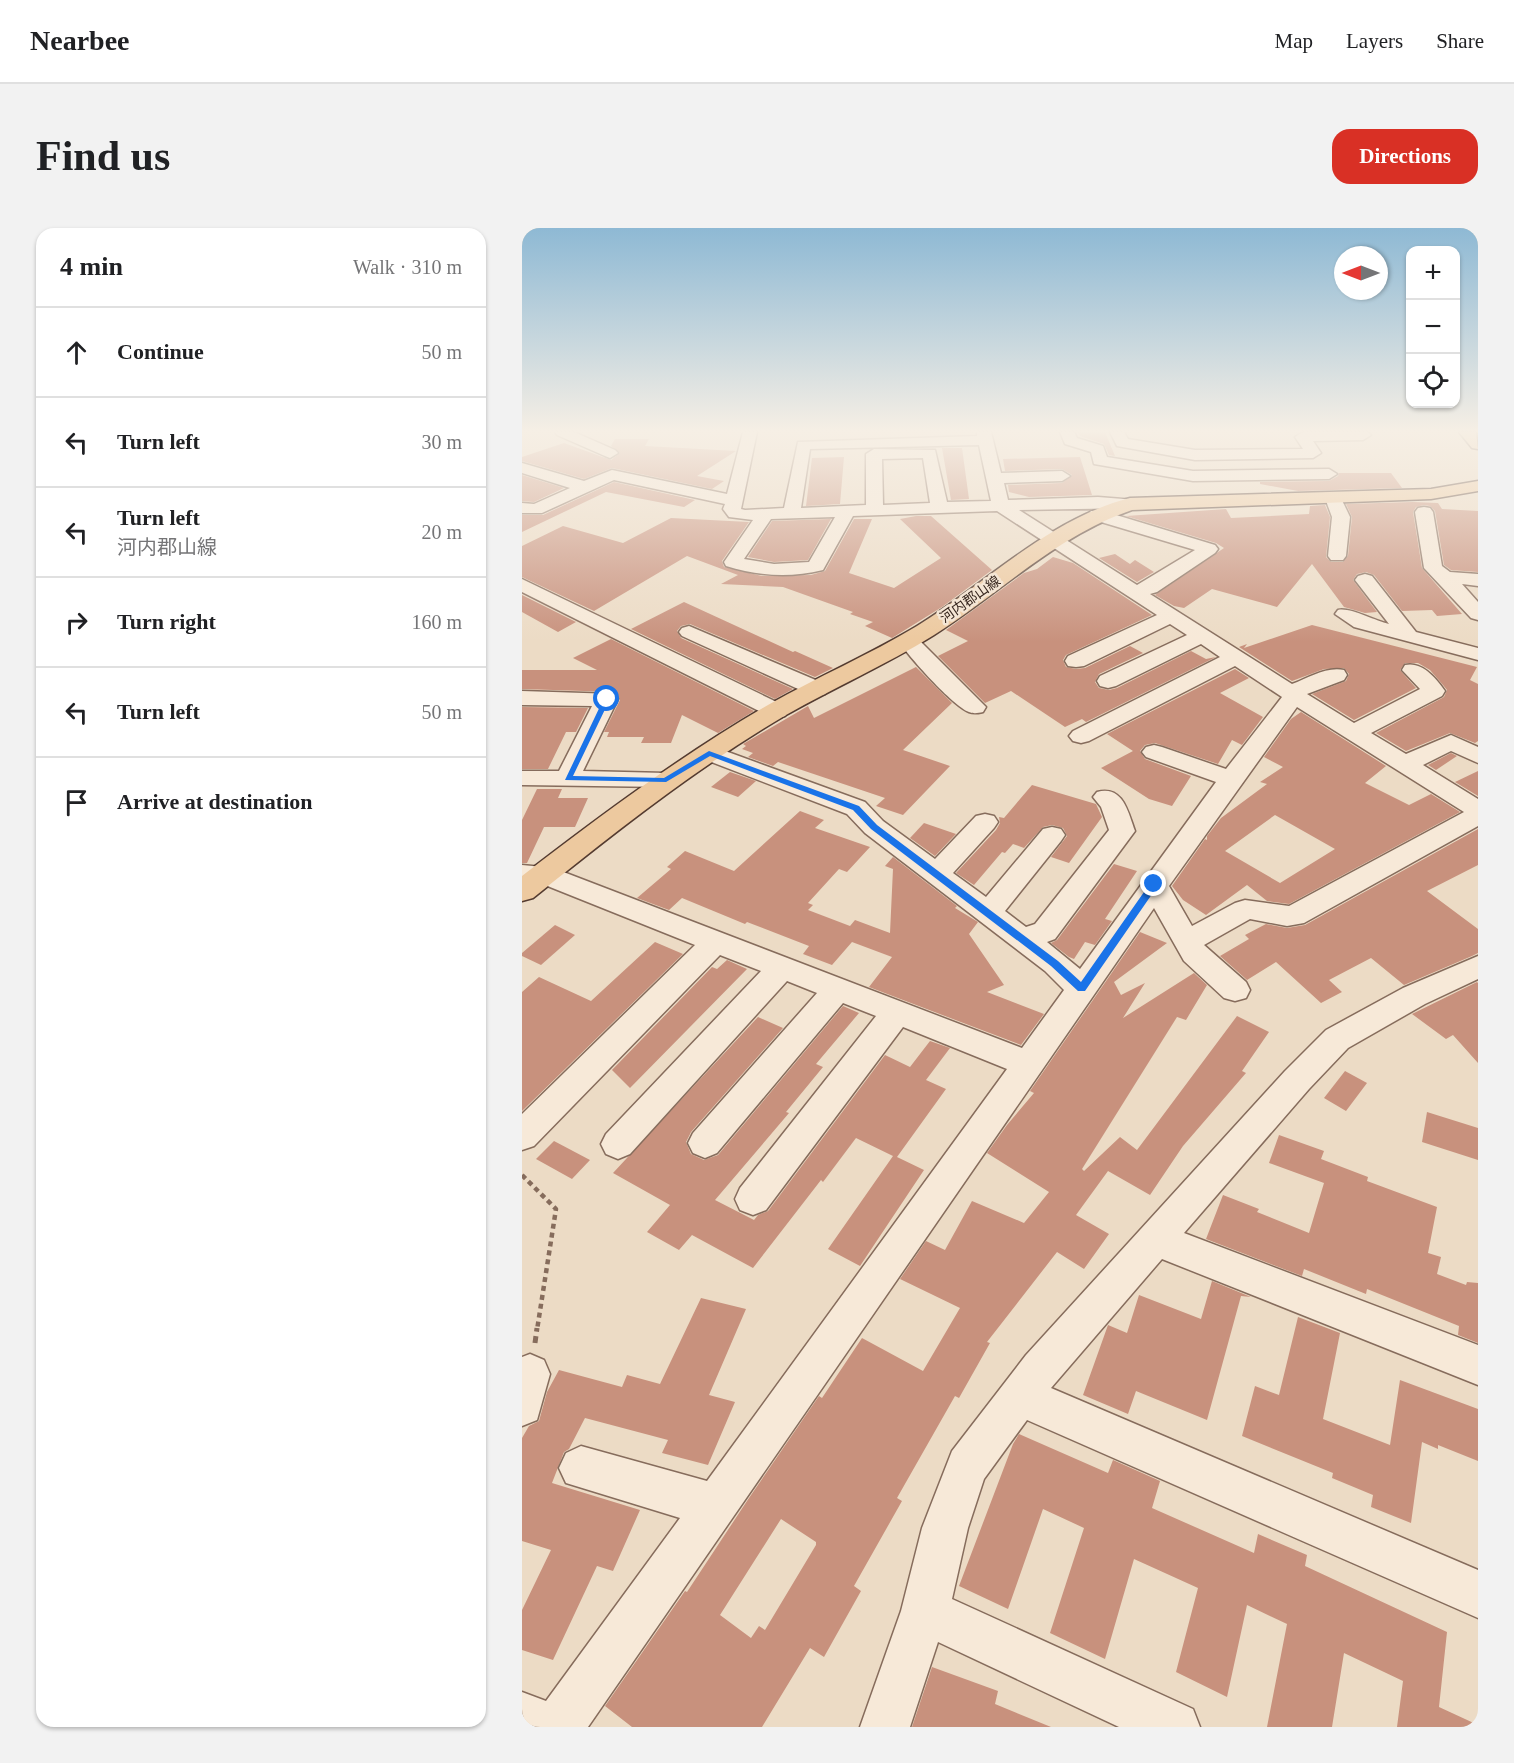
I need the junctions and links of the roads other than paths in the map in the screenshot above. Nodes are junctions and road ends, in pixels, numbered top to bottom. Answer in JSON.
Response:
{"nodes":[{"id":1,"x":734,"y":501,"type":"edge"},
{"id":2,"x":552,"y":502,"type":"edge"},
{"id":3,"x":794,"y":502,"type":"edge"},
{"id":4,"x":875,"y":502,"type":"edge"},
{"id":5,"x":938,"y":502,"type":"edge"},
{"id":6,"x":1000,"y":502,"type":"edge"},
{"id":7,"x":1180,"y":502,"type":"edge"},
{"id":8,"x":1335,"y":502,"type":"edge"},
{"id":9,"x":1072,"y":503,"type":"joint"},
{"id":10,"x":1130,"y":504,"type":"junction"},
{"id":11,"x":1001,"y":506,"type":"junction"},
{"id":12,"x":522,"y":508,"type":"edge"},
{"id":13,"x":939,"y":508,"type":"junction"},
{"id":14,"x":875,"y":510,"type":"junction"},
{"id":15,"x":847,"y":511,"type":"junction"},
{"id":16,"x":1424,"y":512,"type":"dead end"},
{"id":17,"x":792,"y":513,"type":"junction"},
{"id":18,"x":766,"y":514,"type":"junction"},
{"id":19,"x":1097,"y":515,"type":"junction"},
{"id":20,"x":1054,"y":540,"type":"junction"},
{"id":21,"x":1337,"y":556,"type":"dead end"},
{"id":22,"x":1445,"y":577,"type":"junction"},
{"id":23,"x":1365,"y":580,"type":"dead end"},
{"id":24,"x":1478,"y":580,"type":"edge"},
{"id":25,"x":522,"y":585,"type":"edge"},
{"id":26,"x":1135,"y":592,"type":"junction"},
{"id":27,"x":1345,"y":614,"type":"dead end"},
{"id":28,"x":1478,"y":615,"type":"edge"},
{"id":29,"x":1171,"y":616,"type":"junction"},
{"id":30,"x":688,"y":632,"type":"dead end"},
{"id":31,"x":1202,"y":636,"type":"junction"},
{"id":32,"x":1409,"y":636,"type":"junction"},
{"id":33,"x":908,"y":640,"type":"junction"},
{"id":34,"x":1478,"y":654,"type":"edge"},
{"id":35,"x":1236,"y":657,"type":"junction"},
{"id":36,"x":1076,"y":661,"type":"dead end"},
{"id":37,"x":1413,"y":670,"type":"dead end"},
{"id":38,"x":1336,"y":675,"type":"dead end"},
{"id":39,"x":1108,"y":681,"type":"dead end"},
{"id":40,"x":817,"y":689,"type":"junction"},
{"id":41,"x":1294,"y":695,"type":"junction"},
{"id":42,"x":522,"y":698,"type":"edge"},
{"id":43,"x":975,"y":707,"type":"dead end"},
{"id":44,"x":777,"y":711,"type":"junction"},
{"id":45,"x":1354,"y":732,"type":"junction"},
{"id":46,"x":1081,"y":736,"type":"dead end"},
{"id":47,"x":709,"y":753,"type":"junction"},
{"id":48,"x":1154,"y":753,"type":"dead end"},
{"id":49,"x":1478,"y":756,"type":"edge"},
{"id":50,"x":1405,"y":765,"type":"junction"},
{"id":51,"x":522,"y":778,"type":"edge"},
{"id":52,"x":567,"y":779,"type":"junction"},
{"id":53,"x":1232,"y":779,"type":"junction"},
{"id":54,"x":666,"y":780,"type":"junction"},
{"id":55,"x":1106,"y":797,"type":"dead end"},
{"id":56,"x":1478,"y":810,"type":"edge"},
{"id":57,"x":1478,"y":815,"type":"edge"},
{"id":58,"x":985,"y":822,"type":"dead end"},
{"id":59,"x":1052,"y":835,"type":"dead end"},
{"id":60,"x":936,"y":874,"type":"junction"},
{"id":61,"x":529,"y":880,"type":"edge"},
{"id":62,"x":1154,"y":884,"type":"junction"},
{"id":63,"x":988,"y":913,"type":"junction"},
{"id":64,"x":1021,"y":938,"type":"junction"},
{"id":65,"x":716,"y":941,"type":"junction"},
{"id":66,"x":1186,"y":942,"type":"junction"},
{"id":67,"x":1478,"y":967,"type":"edge"},
{"id":68,"x":781,"y":968,"type":"junction"},
{"id":69,"x":1082,"y":988,"type":"junction"},
{"id":70,"x":837,"y":990,"type":"junction"},
{"id":71,"x":1235,"y":990,"type":"dead end"},
{"id":72,"x":896,"y":1013,"type":"junction"},
{"id":73,"x":1027,"y":1063,"type":"junction"},
{"id":74,"x":522,"y":1136,"type":"edge"},
{"id":75,"x":705,"y":1143,"type":"dead end"},
{"id":76,"x":618,"y":1144,"type":"dead end"},
{"id":77,"x":753,"y":1199,"type":"dead end"},
{"id":78,"x":1154,"y":1239,"type":"junction"},
{"id":79,"x":1478,"y":1365,"type":"edge"},
{"id":80,"x":1020,"y":1396,"type":"junction"},
{"id":81,"x":581,"y":1468,"type":"dead end"},
{"id":82,"x":714,"y":1505,"type":"junction"},
{"id":83,"x":1478,"y":1594,"type":"edge"},
{"id":84,"x":925,"y":1611,"type":"junction"},
{"id":85,"x":522,"y":1718,"type":"edge"},
{"id":86,"x":1164,"y":1724,"type":"edge"},
{"id":87,"x":549,"y":1727,"type":"edge"},
{"id":88,"x":558,"y":1727,"type":"edge"},
{"id":89,"x":885,"y":1727,"type":"edge"}],
"edges":[{"from":1,"to":18,"type":"street"},
{"from":2,"to":12,"type":"street"},
{"from":3,"to":17,"type":"street"},
{"from":4,"to":14,"type":"street"},
{"from":5,"to":13,"type":"street"},
{"from":6,"to":11,"type":"street"},
{"from":7,"to":10,"type":"main road","name":"河内郡山線"},
{"from":8,"to":21,"type":"street"},
{"from":9,"to":10,"type":"street"},
{"from":9,"to":11,"type":"street"},
{"from":10,"to":19,"type":"main road","name":"河内郡山線"},
{"from":11,"to":13,"type":"street"},
{"from":11,"to":20,"type":"street"},
{"from":13,"to":14,"type":"street"},
{"from":14,"to":15,"type":"street"},
{"from":15,"to":17,"type":"street"},
{"from":15,"to":18,"type":"street"},
{"from":16,"to":22,"type":"street"},
{"from":17,"to":18,"type":"street"},
{"from":19,"to":20,"type":"main road","name":"河内郡山線"},
{"from":19,"to":26,"type":"street"},
{"from":20,"to":26,"type":"street"},
{"from":20,"to":33,"type":"main road","name":"河内郡山線"},
{"from":22,"to":24,"type":"street"},
{"from":22,"to":28,"type":"street"},
{"from":23,"to":32,"type":"street"},
{"from":25,"to":44,"type":"street"},
{"from":26,"to":29,"type":"street"},
{"from":27,"to":32,"type":"street"},
{"from":29,"to":31,"type":"street"},
{"from":29,"to":36,"type":"street"},
{"from":30,"to":40,"type":"street"},
{"from":31,"to":35,"type":"street"},
{"from":31,"to":39,"type":"street"},
{"from":32,"to":34,"type":"street"},
{"from":33,"to":40,"type":"main road","name":"河内郡山線"},
{"from":33,"to":43,"type":"street"},
{"from":35,"to":41,"type":"street"},
{"from":35,"to":46,"type":"street"},
{"from":37,"to":45,"type":"street"},
{"from":38,"to":41,"type":"street"},
{"from":40,"to":44,"type":"main road","name":"河内郡山線"},
{"from":41,"to":45,"type":"street"},
{"from":41,"to":53,"type":"street"},
{"from":42,"to":52,"type":"street"},
{"from":44,"to":47,"type":"main road","name":"河内郡山線"},
{"from":45,"to":50,"type":"street"},
{"from":47,"to":54,"type":"main road","name":"河内郡山線"},
{"from":47,"to":60,"type":"street"},
{"from":48,"to":53,"type":"street"},
{"from":49,"to":50,"type":"street"},
{"from":50,"to":56,"type":"street"},
{"from":51,"to":52,"type":"street"},
{"from":52,"to":54,"type":"street"},
{"from":53,"to":62,"type":"street"},
{"from":54,"to":61,"type":"main road","name":"河内郡山線"},
{"from":55,"to":64,"type":"street"},
{"from":57,"to":66,"type":"street"},
{"from":58,"to":60,"type":"street"},
{"from":59,"to":63,"type":"street"},
{"from":60,"to":63,"type":"street"},
{"from":61,"to":65,"type":"street"},
{"from":62,"to":66,"type":"street"},
{"from":62,"to":69,"type":"street"},
{"from":63,"to":64,"type":"street"},
{"from":64,"to":69,"type":"street"},
{"from":65,"to":68,"type":"street"},
{"from":65,"to":74,"type":"street"},
{"from":66,"to":71,"type":"street"},
{"from":67,"to":78,"type":"street"},
{"from":68,"to":70,"type":"street"},
{"from":68,"to":76,"type":"street"},
{"from":69,"to":73,"type":"street"},
{"from":70,"to":72,"type":"street"},
{"from":70,"to":75,"type":"street"},
{"from":72,"to":73,"type":"street"},
{"from":72,"to":77,"type":"street"},
{"from":73,"to":82,"type":"street"},
{"from":78,"to":79,"type":"street"},
{"from":78,"to":80,"type":"street"},
{"from":80,"to":83,"type":"street"},
{"from":80,"to":84,"type":"street"},
{"from":81,"to":82,"type":"street"},
{"from":82,"to":88,"type":"street"},
{"from":84,"to":86,"type":"street"},
{"from":84,"to":89,"type":"street"},
{"from":85,"to":87,"type":"street"}]}
